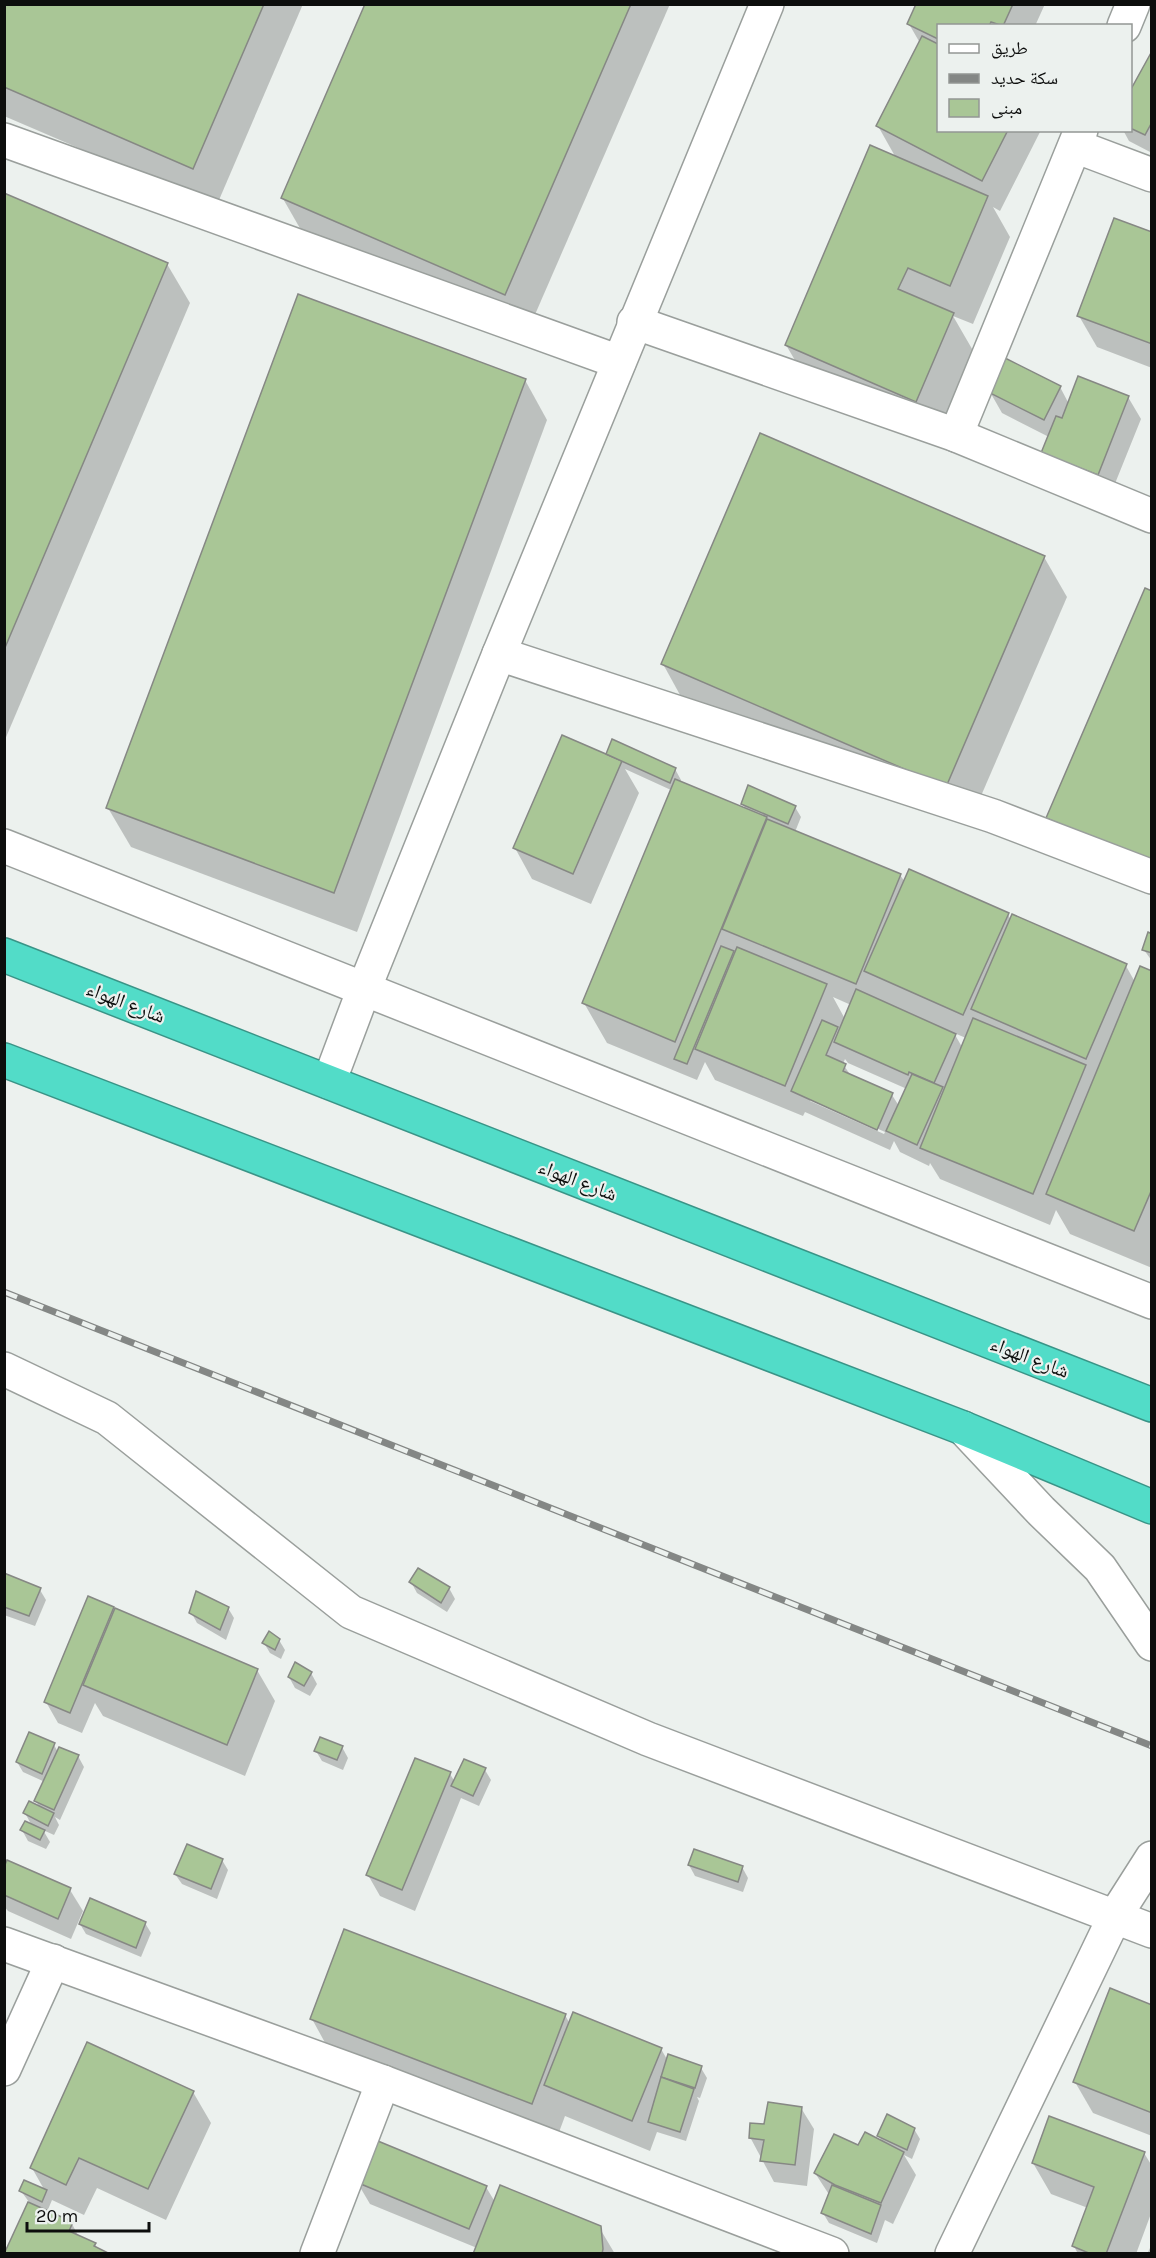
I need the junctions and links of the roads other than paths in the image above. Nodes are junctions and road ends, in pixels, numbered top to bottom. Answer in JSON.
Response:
{"nodes":[{"id":1,"x":767,"y":4,"type":"edge"},
{"id":2,"x":1133,"y":4,"type":"edge"},
{"id":3,"x":1125,"y":24,"type":"edge"},
{"id":4,"x":1078,"y":138,"type":"edge"},
{"id":5,"x":4,"y":140,"type":"edge"},
{"id":6,"x":1152,"y":175,"type":"edge"},
{"id":7,"x":634,"y":322,"type":"junction"},
{"id":8,"x":619,"y":362,"type":"junction"},
{"id":9,"x":956,"y":435,"type":"junction"},
{"id":10,"x":1152,"y":516,"type":"edge"},
{"id":11,"x":499,"y":654,"type":"junction"},
{"id":12,"x":4,"y":846,"type":"edge"},
{"id":13,"x":1152,"y":877,"type":"edge"},
{"id":14,"x":4,"y":955,"type":"edge"},
{"id":15,"x":364,"y":989,"type":"junction"},
{"id":16,"x":4,"y":1060,"type":"edge"},
{"id":17,"x":329,"y":1082,"type":"junction"},
{"id":18,"x":1152,"y":1302,"type":"edge"},
{"id":19,"x":4,"y":1369,"type":"edge"},
{"id":20,"x":1152,"y":1404,"type":"edge"},
{"id":21,"x":963,"y":1428,"type":"junction"},
{"id":22,"x":1152,"y":1507,"type":"edge"},
{"id":23,"x":1152,"y":1644,"type":"edge"},
{"id":24,"x":1152,"y":1857,"type":"edge"},
{"id":25,"x":1115,"y":1916,"type":"junction"},
{"id":26,"x":1152,"y":1931,"type":"edge"},
{"id":27,"x":4,"y":1944,"type":"edge"},
{"id":28,"x":53,"y":1961,"type":"junction"},
{"id":29,"x":4,"y":2069,"type":"edge"},
{"id":30,"x":383,"y":2082,"type":"junction"},
{"id":31,"x":317,"y":2253,"type":"edge"},
{"id":32,"x":832,"y":2253,"type":"edge"},
{"id":33,"x":952,"y":2253,"type":"edge"}],
"edges":[{"from":1,"to":7,"type":"street"},
{"from":2,"to":3,"type":"street"},
{"from":4,"to":6,"type":"street"},
{"from":4,"to":9,"type":"street"},
{"from":5,"to":8,"type":"street"},
{"from":7,"to":8,"type":"street"},
{"from":7,"to":9,"type":"street"},
{"from":8,"to":11,"type":"street"},
{"from":9,"to":10,"type":"street"},
{"from":11,"to":13,"type":"street"},
{"from":11,"to":15,"type":"street"},
{"from":12,"to":15,"type":"street"},
{"from":14,"to":17,"type":"highway","name":"شارع الهواء"},
{"from":15,"to":17,"type":"street"},
{"from":15,"to":18,"type":"street"},
{"from":16,"to":21,"type":"highway"},
{"from":17,"to":20,"type":"highway","name":"شارع الهواء"},
{"from":19,"to":25,"type":"street"},
{"from":21,"to":22,"type":"highway"},
{"from":21,"to":23,"type":"street"},
{"from":24,"to":25,"type":"street"},
{"from":25,"to":26,"type":"street"},
{"from":25,"to":33,"type":"street"},
{"from":27,"to":28,"type":"street"},
{"from":28,"to":29,"type":"street"},
{"from":28,"to":30,"type":"street"},
{"from":30,"to":31,"type":"street"},
{"from":30,"to":32,"type":"street"}]}
